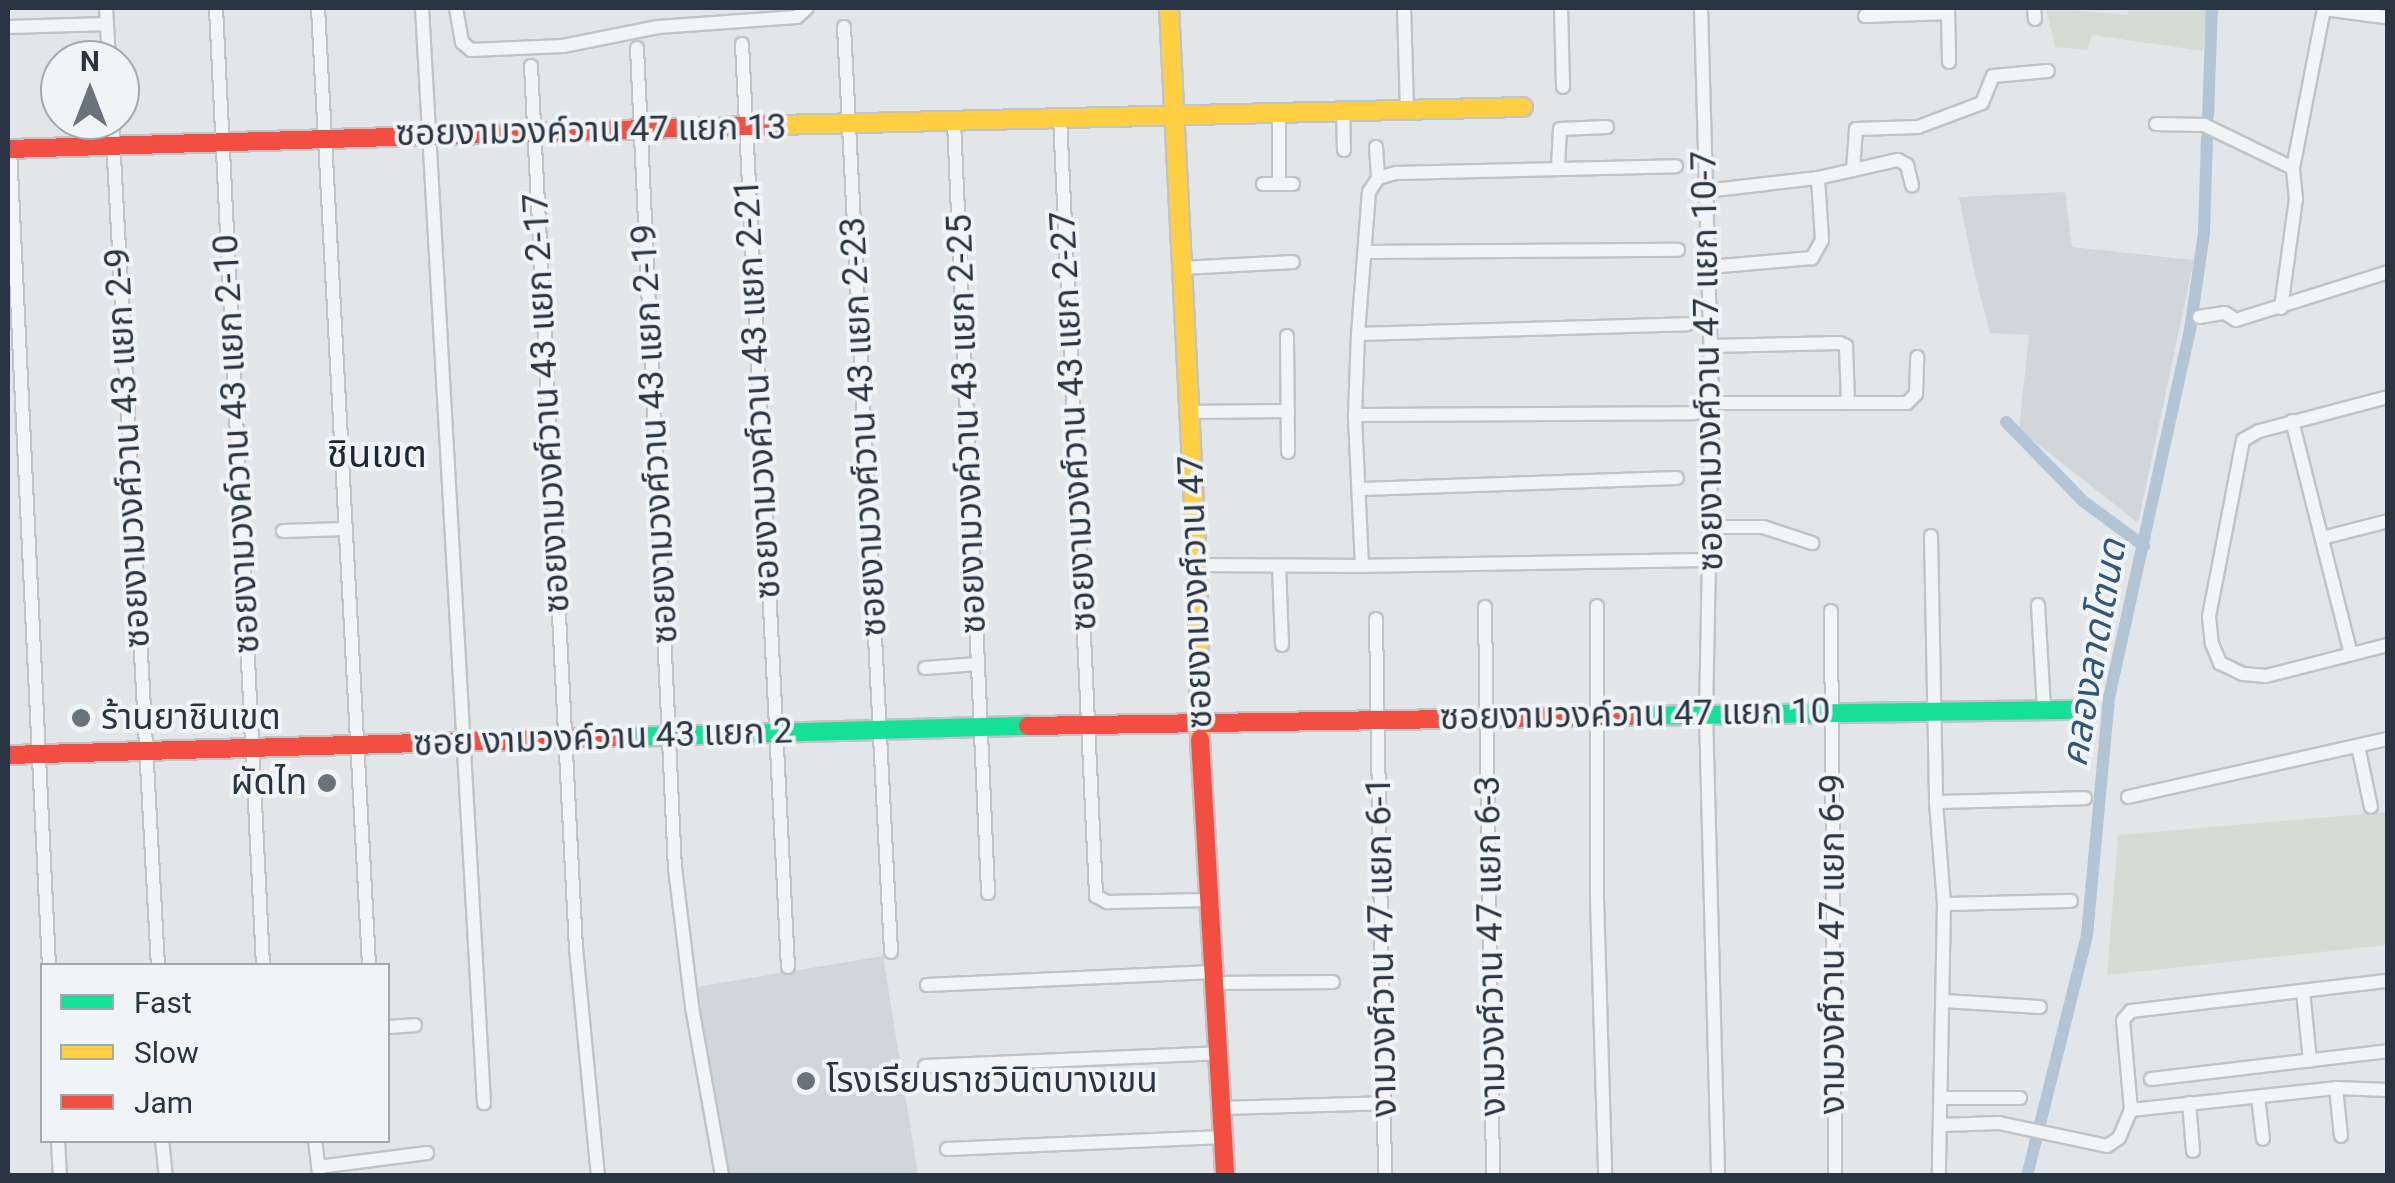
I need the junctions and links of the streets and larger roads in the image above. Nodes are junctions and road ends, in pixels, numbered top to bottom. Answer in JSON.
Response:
{"nodes":[{"id":1,"x":106,"y":8,"type":"edge"},
{"id":2,"x":216,"y":8,"type":"edge"},
{"id":3,"x":318,"y":8,"type":"edge"},
{"id":4,"x":422,"y":8,"type":"edge"},
{"id":5,"x":456,"y":8,"type":"edge"},
{"id":6,"x":1169,"y":8,"type":"edge"},
{"id":7,"x":1404,"y":8,"type":"edge"},
{"id":8,"x":1561,"y":8,"type":"edge"},
{"id":9,"x":1701,"y":8,"type":"edge"},
{"id":10,"x":2324,"y":8,"type":"edge"},
{"id":11,"x":1948,"y":10,"type":"edge"},
{"id":12,"x":806,"y":11,"type":"edge"},
{"id":13,"x":1866,"y":16,"type":"dead end"},
{"id":14,"x":2384,"y":17,"type":"dead end"},
{"id":15,"x":107,"y":24,"type":"junction"},
{"id":16,"x":8,"y":27,"type":"edge"},
{"id":17,"x":844,"y":28,"type":"dead end"},
{"id":18,"x":108,"y":40,"type":"edge"},
{"id":19,"x":742,"y":44,"type":"dead end"},
{"id":20,"x":637,"y":48,"type":"dead end"},
{"id":21,"x":1949,"y":62,"type":"dead end"},
{"id":22,"x":531,"y":66,"type":"dead end"},
{"id":23,"x":2048,"y":71,"type":"dead end"},
{"id":24,"x":1562,"y":87,"type":"dead end"},
{"id":25,"x":1408,"y":107,"type":"junction"},
{"id":26,"x":1523,"y":107,"type":"dead end"},
{"id":27,"x":1342,"y":109,"type":"junction"},
{"id":28,"x":1279,"y":110,"type":"junction"},
{"id":29,"x":1174,"y":112,"type":"junction"},
{"id":30,"x":1060,"y":117,"type":"junction"},
{"id":31,"x":954,"y":122,"type":"junction"},
{"id":32,"x":849,"y":124,"type":"junction"},
{"id":33,"x":2156,"y":124,"type":"dead end"},
{"id":34,"x":746,"y":128,"type":"junction"},
{"id":35,"x":1607,"y":128,"type":"dead end"},
{"id":36,"x":638,"y":131,"type":"junction"},
{"id":37,"x":533,"y":134,"type":"junction"},
{"id":38,"x":430,"y":136,"type":"junction"},
{"id":39,"x":325,"y":138,"type":"junction"},
{"id":40,"x":113,"y":140,"type":"edge"},
{"id":41,"x":222,"y":140,"type":"junction"},
{"id":42,"x":113,"y":144,"type":"junction"},
{"id":43,"x":1376,"y":146,"type":"dead end"},
{"id":44,"x":9,"y":149,"type":"edge"},
{"id":45,"x":1344,"y":150,"type":"dead end"},
{"id":46,"x":1676,"y":166,"type":"dead end"},
{"id":47,"x":1558,"y":167,"type":"junction"},
{"id":48,"x":2293,"y":168,"type":"junction"},
{"id":49,"x":1853,"y":170,"type":"junction"},
{"id":50,"x":1378,"y":178,"type":"junction"},
{"id":51,"x":1818,"y":178,"type":"junction"},
{"id":52,"x":1263,"y":184,"type":"dead end"},
{"id":53,"x":1912,"y":185,"type":"dead end"},
{"id":54,"x":1705,"y":190,"type":"junction"},
{"id":55,"x":1678,"y":250,"type":"dead end"},
{"id":56,"x":1365,"y":252,"type":"junction"},
{"id":57,"x":1292,"y":262,"type":"dead end"},
{"id":58,"x":1709,"y":267,"type":"junction"},
{"id":59,"x":1182,"y":268,"type":"junction"},
{"id":60,"x":2388,"y":272,"type":"edge"},
{"id":61,"x":2282,"y":308,"type":"junction"},
{"id":62,"x":2199,"y":317,"type":"dead end"},
{"id":63,"x":1687,"y":324,"type":"dead end"},
{"id":64,"x":1358,"y":334,"type":"junction"},
{"id":65,"x":1288,"y":336,"type":"dead end"},
{"id":66,"x":1711,"y":346,"type":"junction"},
{"id":67,"x":1917,"y":356,"type":"dead end"},
{"id":68,"x":2388,"y":397,"type":"edge"},
{"id":69,"x":1712,"y":403,"type":"junction"},
{"id":70,"x":1848,"y":403,"type":"junction"},
{"id":71,"x":1288,"y":411,"type":"junction"},
{"id":72,"x":1190,"y":412,"type":"junction"},
{"id":73,"x":1694,"y":413,"type":"dead end"},
{"id":74,"x":1356,"y":415,"type":"junction"},
{"id":75,"x":2292,"y":421,"type":"junction"},
{"id":76,"x":1288,"y":452,"type":"dead end"},
{"id":77,"x":1676,"y":478,"type":"dead end"},
{"id":78,"x":1361,"y":489,"type":"junction"},
{"id":79,"x":2388,"y":522,"type":"edge"},
{"id":80,"x":1710,"y":528,"type":"junction"},
{"id":81,"x":345,"y":529,"type":"junction"},
{"id":82,"x":284,"y":531,"type":"dead end"},
{"id":83,"x":1931,"y":536,"type":"dead end"},
{"id":84,"x":2322,"y":538,"type":"junction"},
{"id":85,"x":1812,"y":543,"type":"dead end"},
{"id":86,"x":1711,"y":560,"type":"junction"},
{"id":87,"x":1197,"y":566,"type":"junction"},
{"id":88,"x":1279,"y":566,"type":"junction"},
{"id":89,"x":1362,"y":566,"type":"junction"},
{"id":90,"x":2038,"y":604,"type":"dead end"},
{"id":91,"x":1485,"y":606,"type":"dead end"},
{"id":92,"x":1597,"y":606,"type":"dead end"},
{"id":93,"x":1832,"y":611,"type":"dead end"},
{"id":94,"x":1376,"y":619,"type":"dead end"},
{"id":95,"x":2388,"y":644,"type":"edge"},
{"id":96,"x":1282,"y":645,"type":"dead end"},
{"id":97,"x":2351,"y":654,"type":"junction"},
{"id":98,"x":978,"y":664,"type":"junction"},
{"id":99,"x":925,"y":668,"type":"dead end"},
{"id":100,"x":2044,"y":710,"type":"junction"},
{"id":101,"x":2070,"y":710,"type":"dead end"},
{"id":102,"x":1935,"y":712,"type":"junction"},
{"id":103,"x":1832,"y":713,"type":"junction"},
{"id":104,"x":1706,"y":714,"type":"junction"},
{"id":105,"x":1595,"y":716,"type":"junction"},
{"id":106,"x":1488,"y":717,"type":"junction"},
{"id":107,"x":1379,"y":718,"type":"junction"},
{"id":108,"x":1199,"y":722,"type":"junction"},
{"id":109,"x":1089,"y":724,"type":"junction"},
{"id":110,"x":981,"y":727,"type":"junction"},
{"id":111,"x":879,"y":730,"type":"junction"},
{"id":112,"x":775,"y":733,"type":"junction"},
{"id":113,"x":671,"y":736,"type":"junction"},
{"id":114,"x":564,"y":739,"type":"junction"},
{"id":115,"x":2388,"y":740,"type":"edge"},
{"id":116,"x":460,"y":742,"type":"junction"},
{"id":117,"x":355,"y":745,"type":"junction"},
{"id":118,"x":2358,"y":746,"type":"junction"},
{"id":119,"x":252,"y":748,"type":"junction"},
{"id":120,"x":144,"y":752,"type":"junction"},
{"id":121,"x":38,"y":754,"type":"junction"},
{"id":122,"x":8,"y":755,"type":"edge"},
{"id":123,"x":2128,"y":797,"type":"dead end"},
{"id":124,"x":2085,"y":798,"type":"dead end"},
{"id":125,"x":1936,"y":802,"type":"junction"},
{"id":126,"x":2370,"y":807,"type":"dead end"},
{"id":127,"x":988,"y":893,"type":"dead end"},
{"id":128,"x":1209,"y":900,"type":"junction"},
{"id":129,"x":2071,"y":901,"type":"dead end"},
{"id":130,"x":1944,"y":904,"type":"junction"},
{"id":131,"x":891,"y":952,"type":"dead end"},
{"id":132,"x":49,"y":963,"type":"edge"},
{"id":133,"x":158,"y":963,"type":"edge"},
{"id":134,"x":263,"y":963,"type":"edge"},
{"id":135,"x":369,"y":963,"type":"edge"},
{"id":136,"x":788,"y":967,"type":"dead end"},
{"id":137,"x":1214,"y":978,"type":"junction"},
{"id":138,"x":2388,"y":981,"type":"edge"},
{"id":139,"x":1333,"y":982,"type":"dead end"},
{"id":140,"x":927,"y":984,"type":"dead end"},
{"id":141,"x":2302,"y":991,"type":"junction"},
{"id":142,"x":1944,"y":1001,"type":"junction"},
{"id":143,"x":2040,"y":1007,"type":"dead end"},
{"id":144,"x":415,"y":1026,"type":"dead end"},
{"id":145,"x":390,"y":1027,"type":"edge"},
{"id":146,"x":2388,"y":1051,"type":"edge"},
{"id":147,"x":1218,"y":1052,"type":"junction"},
{"id":148,"x":2310,"y":1060,"type":"junction"},
{"id":149,"x":925,"y":1066,"type":"dead end"},
{"id":150,"x":2151,"y":1079,"type":"dead end"},
{"id":151,"x":2336,"y":1088,"type":"junction"},
{"id":152,"x":2388,"y":1090,"type":"edge"},
{"id":153,"x":2258,"y":1097,"type":"junction"},
{"id":154,"x":1943,"y":1098,"type":"junction"},
{"id":155,"x":2020,"y":1098,"type":"dead end"},
{"id":156,"x":484,"y":1103,"type":"dead end"},
{"id":157,"x":1385,"y":1103,"type":"junction"},
{"id":158,"x":2189,"y":1103,"type":"junction"},
{"id":159,"x":1221,"y":1108,"type":"junction"},
{"id":160,"x":2131,"y":1110,"type":"junction"},
{"id":161,"x":1942,"y":1125,"type":"junction"},
{"id":162,"x":2341,"y":1136,"type":"dead end"},
{"id":163,"x":1222,"y":1137,"type":"junction"},
{"id":164,"x":2263,"y":1139,"type":"dead end"},
{"id":165,"x":58,"y":1143,"type":"edge"},
{"id":166,"x":162,"y":1143,"type":"edge"},
{"id":167,"x":315,"y":1143,"type":"edge"},
{"id":168,"x":947,"y":1149,"type":"dead end"},
{"id":169,"x":2193,"y":1151,"type":"dead end"},
{"id":170,"x":427,"y":1153,"type":"dead end"},
{"id":171,"x":319,"y":1171,"type":"edge"},
{"id":172,"x":60,"y":1176,"type":"edge"},
{"id":173,"x":166,"y":1176,"type":"edge"},
{"id":174,"x":598,"y":1176,"type":"edge"},
{"id":175,"x":722,"y":1176,"type":"edge"},
{"id":176,"x":1225,"y":1176,"type":"edge"},
{"id":177,"x":1385,"y":1176,"type":"edge"},
{"id":178,"x":1493,"y":1176,"type":"edge"},
{"id":179,"x":1604,"y":1176,"type":"edge"},
{"id":180,"x":1718,"y":1176,"type":"edge"},
{"id":181,"x":1834,"y":1176,"type":"edge"},
{"id":182,"x":1939,"y":1176,"type":"edge"}],
"edges":[{"from":1,"to":15,"type":"street"},
{"from":2,"to":41,"type":"street","name":"ซอยงามวงค์วาน 43 แยก 2-10"},
{"from":3,"to":39,"type":"street"},
{"from":4,"to":38,"type":"street"},
{"from":5,"to":12,"type":"street"},
{"from":6,"to":29,"type":"street","name":"ซอยงามวงศ์วาน 47"},
{"from":7,"to":25,"type":"street"},
{"from":8,"to":24,"type":"street"},
{"from":9,"to":54,"type":"street","name":"ซอยงามวงศ์วาน 47 แยก 10-7"},
{"from":10,"to":14,"type":"street"},
{"from":10,"to":48,"type":"street"},
{"from":11,"to":13,"type":"street"},
{"from":11,"to":21,"type":"street"},
{"from":15,"to":16,"type":"street"},
{"from":15,"to":18,"type":"street"},
{"from":17,"to":32,"type":"street","name":"ซอยงามวงศ์วาน 43 แยก 2-23"},
{"from":19,"to":34,"type":"street","name":"ซอยงามวงศ์วาน 43 แยก 2-21"},
{"from":20,"to":36,"type":"street","name":"ซอยงามวงศ์วาน 43 แยก 2-19"},
{"from":22,"to":37,"type":"street","name":"ซอยงามวงศ์วาน 43 แยก 2-17"},
{"from":23,"to":49,"type":"street"},
{"from":25,"to":26,"type":"street","name":"ซอยงามวงค์วาน 47 แยก 13"},
{"from":25,"to":27,"type":"street","name":"ซอยงามวงค์วาน 47 แยก 13"},
{"from":27,"to":28,"type":"street","name":"ซอยงามวงค์วาน 47 แยก 13"},
{"from":27,"to":45,"type":"street"},
{"from":28,"to":29,"type":"street","name":"ซอยงามวงค์วาน 47 แยก 13"},
{"from":28,"to":52,"type":"street"},
{"from":29,"to":30,"type":"street","name":"ซอยงามวงค์วาน 47 แยก 13"},
{"from":29,"to":59,"type":"street","name":"ซอยงามวงศ์วาน 47"},
{"from":30,"to":31,"type":"street","name":"ซอยงามวงค์วาน 47 แยก 13"},
{"from":30,"to":109,"type":"street","name":"ซอยงามวงศ์วาน 43 แยก 2-27"},
{"from":31,"to":32,"type":"street","name":"ซอยงามวงค์วาน 47 แยก 13"},
{"from":31,"to":98,"type":"street","name":"ซอยงามวงค์วาน 43 แยก 2-25"},
{"from":32,"to":34,"type":"street","name":"ซอยงามวงค์วาน 47 แยก 13"},
{"from":32,"to":111,"type":"street","name":"ซอยงามวงศ์วาน 43 แยก 2-23"},
{"from":33,"to":48,"type":"street"},
{"from":34,"to":36,"type":"street","name":"ซอยงามวงค์วาน 47 แยก 13"},
{"from":34,"to":112,"type":"street","name":"ซอยงามวงศ์วาน 43 แยก 2-21"},
{"from":35,"to":47,"type":"street"},
{"from":36,"to":37,"type":"street","name":"ซอยงามวงค์วาน 47 แยก 13"},
{"from":36,"to":113,"type":"street","name":"ซอยงามวงศ์วาน 43 แยก 2-19"},
{"from":37,"to":38,"type":"street","name":"ซอยงามวงค์วาน 47 แยก 13"},
{"from":37,"to":114,"type":"street","name":"ซอยงามวงศ์วาน 43 แยก 2-17"},
{"from":38,"to":39,"type":"street","name":"ซอยงามวงค์วาน 47 แยก 13"},
{"from":38,"to":116,"type":"street"},
{"from":39,"to":41,"type":"street","name":"ซอยงามวงค์วาน 47 แยก 13"},
{"from":39,"to":81,"type":"street"},
{"from":40,"to":42,"type":"street","name":"ซอยงามวงศ์วาน 43 แยก 2-9"},
{"from":41,"to":42,"type":"street","name":"ซอยงามวงค์วาน 47 แยก 13"},
{"from":41,"to":119,"type":"street","name":"ซอยงามวงค์วาน 43 แยก 2-10"},
{"from":42,"to":44,"type":"street","name":"ซอยงามวงค์วาน 47 แยก 13"},
{"from":42,"to":120,"type":"street","name":"ซอยงามวงศ์วาน 43 แยก 2-9"},
{"from":43,"to":50,"type":"street"},
{"from":44,"to":121,"type":"street"},
{"from":46,"to":47,"type":"street"},
{"from":47,"to":50,"type":"street"},
{"from":48,"to":61,"type":"street"},
{"from":49,"to":51,"type":"street"},
{"from":49,"to":53,"type":"street"},
{"from":50,"to":56,"type":"street"},
{"from":51,"to":54,"type":"street"},
{"from":51,"to":58,"type":"street"},
{"from":54,"to":58,"type":"street","name":"ซอยงามวงศ์วาน 47 แยก 10-7"},
{"from":55,"to":56,"type":"street"},
{"from":56,"to":64,"type":"street"},
{"from":57,"to":59,"type":"street"},
{"from":58,"to":66,"type":"street","name":"ซอยงามวงศ์วาน 47 แยก 10-7"},
{"from":59,"to":72,"type":"street","name":"ซอยงามวงศ์วาน 47"},
{"from":60,"to":61,"type":"street"},
{"from":61,"to":62,"type":"street"},
{"from":63,"to":64,"type":"street"},
{"from":64,"to":74,"type":"street"},
{"from":65,"to":71,"type":"street"},
{"from":66,"to":69,"type":"street","name":"ซอยงามวงศ์วาน 47 แยก 10-7"},
{"from":66,"to":70,"type":"street"},
{"from":67,"to":70,"type":"street"},
{"from":68,"to":75,"type":"street"},
{"from":69,"to":70,"type":"street"},
{"from":69,"to":80,"type":"street","name":"ซอยงามวงศ์วาน 47 แยก 10-7"},
{"from":71,"to":72,"type":"street"},
{"from":71,"to":76,"type":"street"},
{"from":72,"to":87,"type":"street","name":"ซอยงามวงศ์วาน 47"},
{"from":73,"to":74,"type":"street"},
{"from":74,"to":78,"type":"street"},
{"from":75,"to":84,"type":"street"},
{"from":75,"to":97,"type":"street"},
{"from":77,"to":78,"type":"street"},
{"from":78,"to":89,"type":"street"},
{"from":79,"to":84,"type":"street"},
{"from":80,"to":85,"type":"street"},
{"from":80,"to":86,"type":"street","name":"ซอยงามวงศ์วาน 47 แยก 10-7"},
{"from":81,"to":82,"type":"street"},
{"from":81,"to":117,"type":"street"},
{"from":83,"to":102,"type":"street"},
{"from":84,"to":97,"type":"street"},
{"from":86,"to":89,"type":"street"},
{"from":86,"to":104,"type":"street","name":"ซอยงามวงศ์วาน 47 แยก 10-7"},
{"from":87,"to":88,"type":"street"},
{"from":87,"to":108,"type":"street","name":"ซอยงามวงศ์วาน 47"},
{"from":88,"to":89,"type":"street"},
{"from":88,"to":96,"type":"street"},
{"from":90,"to":100,"type":"street"},
{"from":91,"to":106,"type":"street","name":"งามวงศ์วาน 47 แยก 6-3"},
{"from":92,"to":105,"type":"street"},
{"from":93,"to":103,"type":"street","name":"งามวงศ์วาน 47 แยก 6-9"},
{"from":94,"to":107,"type":"street","name":"งามวงศ์วาน 47 แยก 6-1"},
{"from":95,"to":97,"type":"street"},
{"from":98,"to":99,"type":"street"},
{"from":98,"to":110,"type":"street","name":"ซอยงามวงค์วาน 43 แยก 2-25"},
{"from":100,"to":101,"type":"street","name":"ซอยงามวงค์วาน 47 แยก 10"},
{"from":100,"to":102,"type":"street","name":"ซอยงามวงค์วาน 47 แยก 10"},
{"from":102,"to":103,"type":"street","name":"ซอยงามวงค์วาน 47 แยก 10"},
{"from":102,"to":125,"type":"street"},
{"from":103,"to":104,"type":"street","name":"ซอยงามวงค์วาน 47 แยก 10"},
{"from":103,"to":181,"type":"street","name":"งามวงศ์วาน 47 แยก 6-9"},
{"from":104,"to":105,"type":"street","name":"ซอยงามวงค์วาน 47 แยก 10"},
{"from":104,"to":180,"type":"street","name":"ซอยงามวงศ์วาน 47 แยก 10-7"},
{"from":105,"to":106,"type":"street","name":"ซอยงามวงค์วาน 47 แยก 10"},
{"from":105,"to":179,"type":"street"},
{"from":106,"to":107,"type":"street","name":"ซอยงามวงค์วาน 47 แยก 10"},
{"from":106,"to":178,"type":"street","name":"งามวงศ์วาน 47 แยก 6-3"},
{"from":107,"to":108,"type":"street","name":"ซอยงามวงค์วาน 47 แยก 10"},
{"from":107,"to":157,"type":"street","name":"งามวงศ์วาน 47 แยก 6-1"},
{"from":108,"to":109,"type":"street","name":"ซอย งามวงค์วาน 43 แยก 2"},
{"from":108,"to":128,"type":"street","name":"ซอยงามวงศ์วาน 47"},
{"from":109,"to":110,"type":"street","name":"ซอย งามวงค์วาน 43 แยก 2"},
{"from":109,"to":128,"type":"street","name":"ซอยงามวงศ์วาน 43 แยก 2-27"},
{"from":110,"to":111,"type":"street","name":"ซอย งามวงค์วาน 43 แยก 2"},
{"from":110,"to":127,"type":"street","name":"ซอยงามวงค์วาน 43 แยก 2-25"},
{"from":111,"to":112,"type":"street","name":"ซอย งามวงค์วาน 43 แยก 2"},
{"from":111,"to":131,"type":"street","name":"ซอยงามวงศ์วาน 43 แยก 2-23"},
{"from":112,"to":113,"type":"street","name":"ซอย งามวงค์วาน 43 แยก 2"},
{"from":112,"to":136,"type":"street","name":"ซอยงามวงศ์วาน 43 แยก 2-21"},
{"from":113,"to":114,"type":"street","name":"ซอย งามวงค์วาน 43 แยก 2"},
{"from":113,"to":175,"type":"street","name":"ซอยงามวงศ์วาน 43 แยก 2-19"},
{"from":114,"to":116,"type":"street","name":"ซอย งามวงค์วาน 43 แยก 2"},
{"from":114,"to":174,"type":"street","name":"ซอยงามวงศ์วาน 43 แยก 2-17"},
{"from":115,"to":118,"type":"street"},
{"from":116,"to":117,"type":"street","name":"ซอย งามวงค์วาน 43 แยก 2"},
{"from":116,"to":156,"type":"street"},
{"from":117,"to":119,"type":"street","name":"ซอย งามวงค์วาน 43 แยก 2"},
{"from":117,"to":135,"type":"street"},
{"from":118,"to":123,"type":"street"},
{"from":118,"to":126,"type":"street"},
{"from":119,"to":120,"type":"street","name":"ซอย งามวงค์วาน 43 แยก 2"},
{"from":119,"to":134,"type":"street","name":"ซอยงามวงค์วาน 43 แยก 2-10"},
{"from":120,"to":121,"type":"street","name":"ซอย งามวงค์วาน 43 แยก 2"},
{"from":120,"to":133,"type":"street","name":"ซอยงามวงศ์วาน 43 แยก 2-9"},
{"from":121,"to":122,"type":"street","name":"ซอย งามวงค์วาน 43 แยก 2"},
{"from":121,"to":132,"type":"street"},
{"from":124,"to":125,"type":"street"},
{"from":125,"to":130,"type":"street"},
{"from":128,"to":137,"type":"street","name":"ซอยงามวงศ์วาน 47"},
{"from":129,"to":130,"type":"street"},
{"from":130,"to":142,"type":"street"},
{"from":137,"to":139,"type":"street"},
{"from":137,"to":140,"type":"street"},
{"from":137,"to":147,"type":"street","name":"ซอยงามวงศ์วาน 47"},
{"from":138,"to":141,"type":"street"},
{"from":141,"to":148,"type":"street"},
{"from":141,"to":160,"type":"street"},
{"from":142,"to":143,"type":"street"},
{"from":142,"to":154,"type":"street"},
{"from":144,"to":145,"type":"street"},
{"from":146,"to":148,"type":"street"},
{"from":147,"to":149,"type":"street"},
{"from":147,"to":159,"type":"street","name":"ซอยงามวงศ์วาน 47"},
{"from":148,"to":150,"type":"street"},
{"from":151,"to":152,"type":"street"},
{"from":151,"to":153,"type":"street"},
{"from":151,"to":162,"type":"street"},
{"from":153,"to":158,"type":"street"},
{"from":153,"to":164,"type":"street"},
{"from":154,"to":155,"type":"street"},
{"from":154,"to":161,"type":"street"},
{"from":157,"to":159,"type":"street"},
{"from":157,"to":177,"type":"street","name":"งามวงศ์วาน 47 แยก 6-1"},
{"from":158,"to":160,"type":"street"},
{"from":158,"to":169,"type":"street"},
{"from":159,"to":163,"type":"street","name":"ซอยงามวงศ์วาน 47"},
{"from":160,"to":161,"type":"street"},
{"from":161,"to":182,"type":"street"},
{"from":163,"to":168,"type":"street"},
{"from":163,"to":176,"type":"street","name":"ซอยงามวงศ์วาน 47"},
{"from":165,"to":172,"type":"street"},
{"from":166,"to":173,"type":"street"},
{"from":167,"to":171,"type":"street"},
{"from":170,"to":171,"type":"street"}]}
